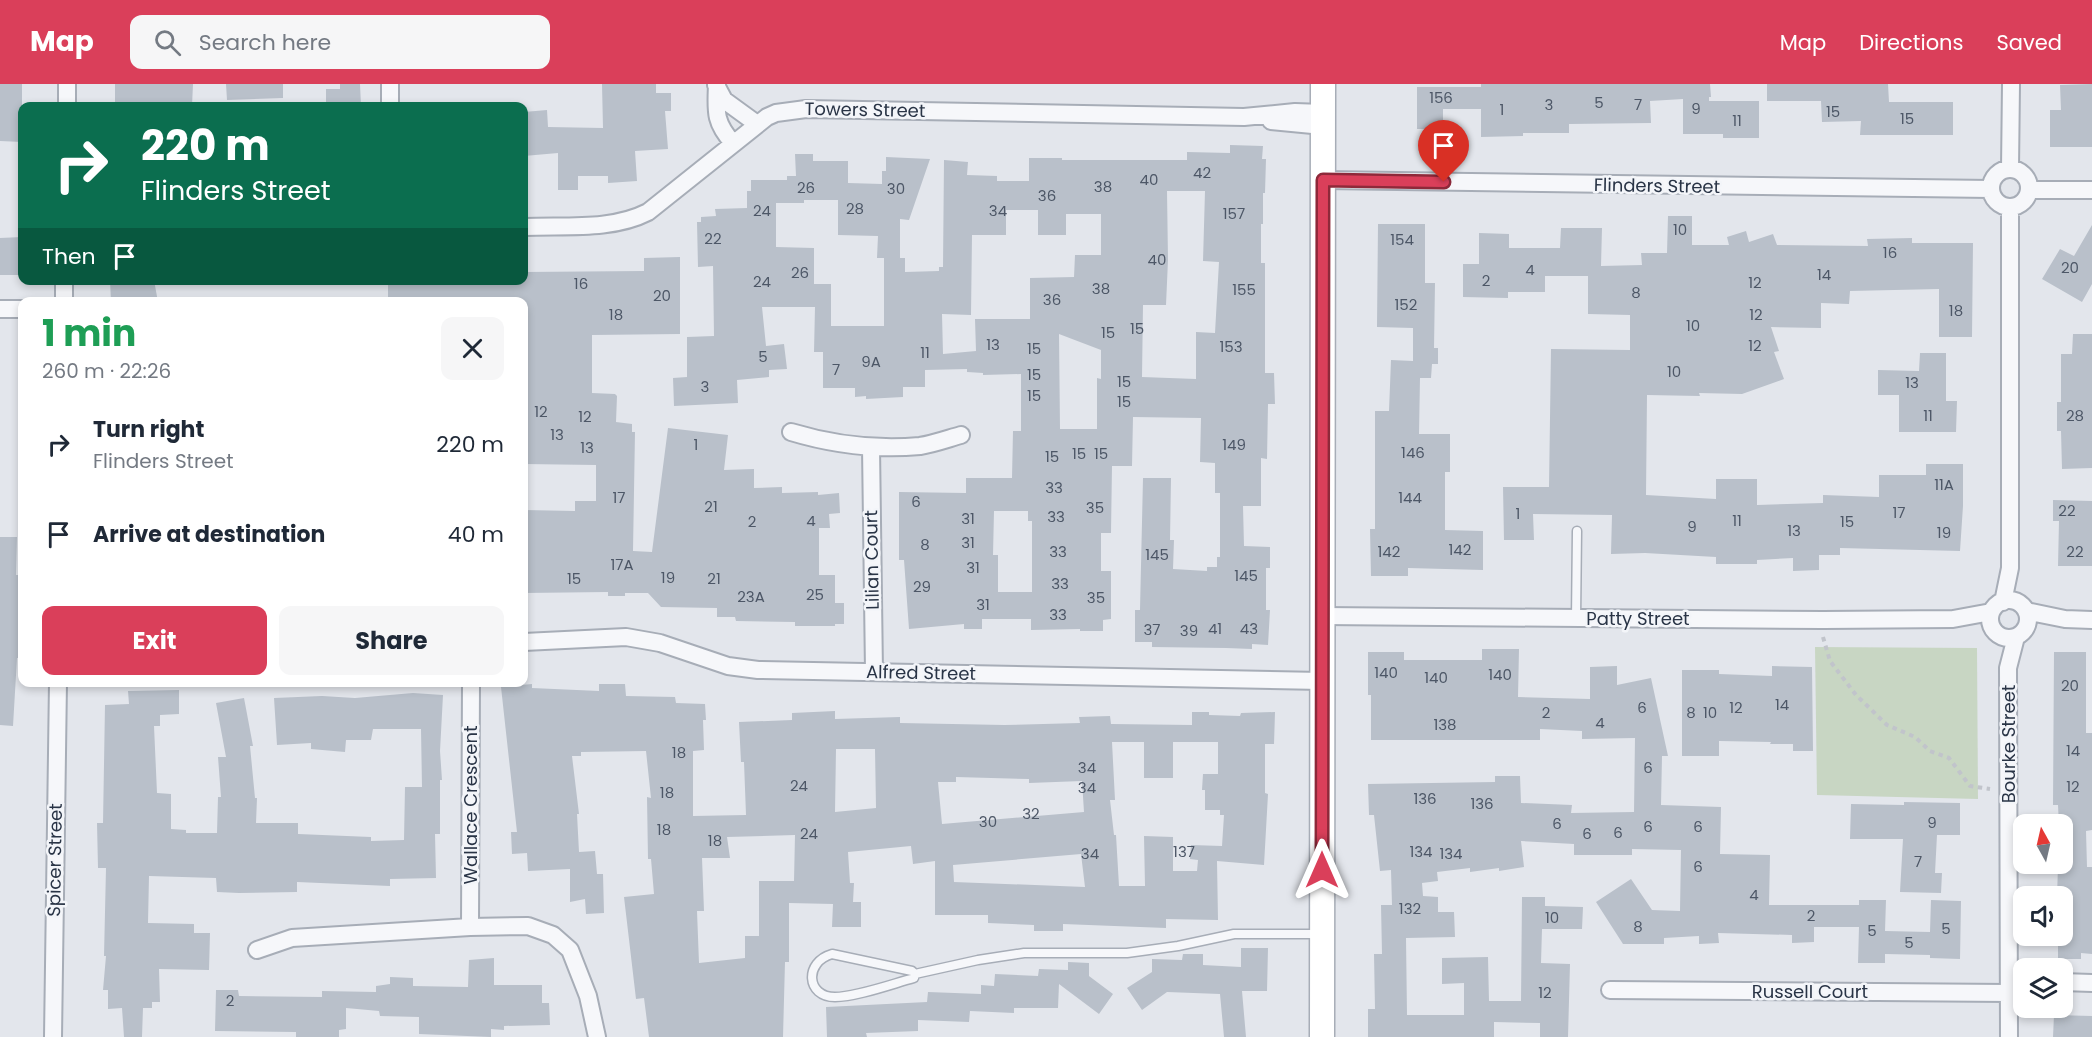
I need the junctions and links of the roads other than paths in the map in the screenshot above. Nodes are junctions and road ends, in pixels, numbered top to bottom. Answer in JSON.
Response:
{"nodes":[{"id":1,"x":67,"y":84,"type":"edge"},
{"id":2,"x":390,"y":84,"type":"edge"},
{"id":3,"x":1323,"y":84,"type":"edge"},
{"id":4,"x":2011,"y":84,"type":"edge"},
{"id":5,"x":717,"y":85,"type":"edge"},
{"id":6,"x":67,"y":102,"type":"edge"},
{"id":7,"x":390,"y":102,"type":"edge"},
{"id":8,"x":1323,"y":119,"type":"junction"},
{"id":9,"x":757,"y":124,"type":"junction"},
{"id":10,"x":733,"y":143,"type":"junction"},
{"id":11,"x":2010,"y":169,"type":"junction"},
{"id":12,"x":1323,"y":180,"type":"junction"},
{"id":13,"x":1991,"y":189,"type":"junction"},
{"id":14,"x":2029,"y":190,"type":"junction"},
{"id":15,"x":2092,"y":190,"type":"edge"},
{"id":16,"x":2010,"y":207,"type":"junction"},
{"id":17,"x":528,"y":227,"type":"edge"},
{"id":18,"x":0,"y":309,"type":"edge"},
{"id":19,"x":18,"y":309,"type":"edge"},
{"id":20,"x":791,"y":432,"type":"dead end"},
{"id":21,"x":961,"y":435,"type":"dead end"},
{"id":22,"x":871,"y":447,"type":"junction"},
{"id":23,"x":1577,"y":531,"type":"dead end"},
{"id":24,"x":1322,"y":616,"type":"junction"},
{"id":25,"x":1576,"y":619,"type":"junction"},
{"id":26,"x":2009,"y":619,"type":"junction"},
{"id":27,"x":2092,"y":620,"type":"edge"},
{"id":28,"x":528,"y":642,"type":"edge"},
{"id":29,"x":874,"y":672,"type":"junction"},
{"id":30,"x":1322,"y":681,"type":"junction"},
{"id":31,"x":58,"y":687,"type":"edge"},
{"id":32,"x":471,"y":687,"type":"edge"},
{"id":33,"x":470,"y":927,"type":"junction"},
{"id":34,"x":1322,"y":934,"type":"junction"},
{"id":35,"x":257,"y":950,"type":"dead end"},
{"id":36,"x":2013,"y":958,"type":"edge"},
{"id":37,"x":915,"y":974,"type":"junction"},
{"id":38,"x":2073,"y":982,"type":"edge"},
{"id":39,"x":2092,"y":983,"type":"edge"},
{"id":40,"x":2013,"y":985,"type":"edge"},
{"id":41,"x":1610,"y":990,"type":"dead end"},
{"id":42,"x":2013,"y":995,"type":"edge"},
{"id":43,"x":52,"y":1037,"type":"edge"},
{"id":44,"x":597,"y":1037,"type":"edge"},
{"id":45,"x":1322,"y":1037,"type":"edge"},
{"id":46,"x":2009,"y":1037,"type":"edge"}],
"edges":[{"from":1,"to":6,"type":"street"},
{"from":2,"to":7,"type":"street"},
{"from":3,"to":8,"type":"main road"},
{"from":4,"to":11,"type":"street"},
{"from":5,"to":9,"type":"street"},
{"from":5,"to":10,"type":"street"},
{"from":8,"to":9,"type":"street","name":"Towers Street"},
{"from":8,"to":12,"type":"main road"},
{"from":9,"to":10,"type":"street","name":"Towers Street"},
{"from":10,"to":17,"type":"street","name":"Towers Street"},
{"from":11,"to":13,"type":"street"},
{"from":11,"to":14,"type":"street"},
{"from":12,"to":13,"type":"street","name":"Flinders Street"},
{"from":12,"to":24,"type":"main road"},
{"from":13,"to":16,"type":"street"},
{"from":14,"to":15,"type":"street"},
{"from":14,"to":16,"type":"street"},
{"from":16,"to":26,"type":"street","name":"Bourke Street"},
{"from":18,"to":19,"type":"street"},
{"from":20,"to":22,"type":"street"},
{"from":21,"to":22,"type":"street"},
{"from":22,"to":29,"type":"street","name":"Lilian Court"},
{"from":23,"to":25,"type":"lane"},
{"from":24,"to":25,"type":"street","name":"Patty Street"},
{"from":24,"to":30,"type":"main road"},
{"from":25,"to":26,"type":"street","name":"Patty Street"},
{"from":26,"to":27,"type":"street","name":"Patty Street"},
{"from":26,"to":36,"type":"street","name":"Bourke Street"},
{"from":28,"to":29,"type":"street","name":"Alfred Street"},
{"from":29,"to":30,"type":"street","name":"Alfred Street"},
{"from":30,"to":34,"type":"main road"},
{"from":31,"to":43,"type":"street","name":"Spicer Street"},
{"from":32,"to":33,"type":"street","name":"Wallace Crescent"},
{"from":33,"to":35,"type":"street"},
{"from":33,"to":44,"type":"street"},
{"from":34,"to":37,"type":"lane"},
{"from":34,"to":45,"type":"main road"},
{"from":37,"to":37,"type":"lane"},
{"from":38,"to":39,"type":"street"},
{"from":40,"to":41,"type":"street","name":"Russell Court"},
{"from":42,"to":46,"type":"street","name":"Bourke Street"}]}
